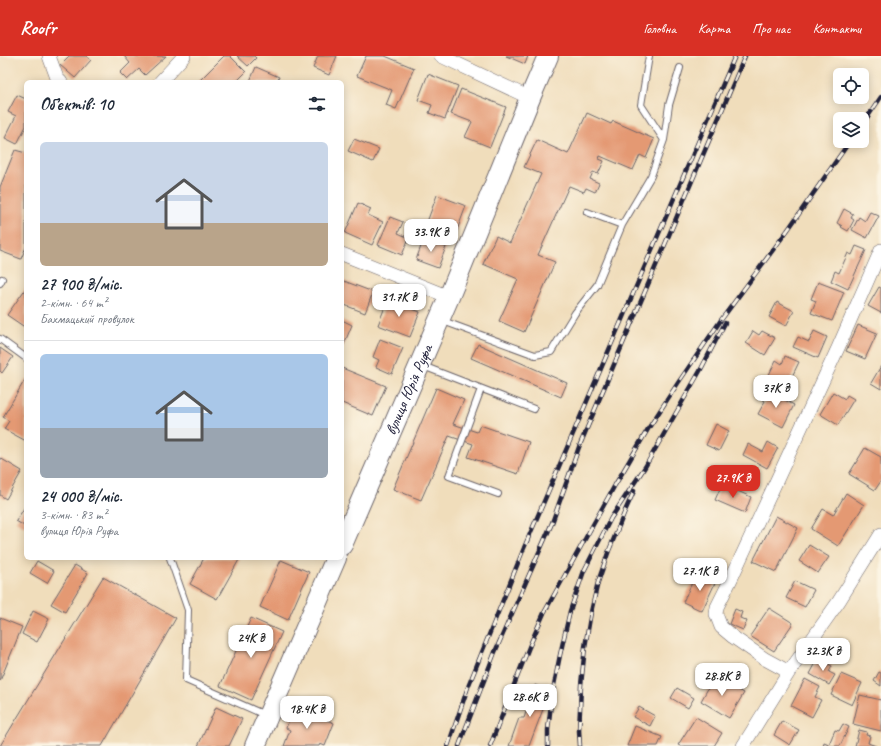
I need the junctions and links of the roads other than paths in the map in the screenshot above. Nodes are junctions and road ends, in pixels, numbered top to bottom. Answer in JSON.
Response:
{"nodes":[{"id":1,"x":49,"y":56,"type":"edge"},
{"id":2,"x":184,"y":56,"type":"edge"},
{"id":3,"x":441,"y":56,"type":"edge"},
{"id":4,"x":548,"y":56,"type":"edge"},
{"id":5,"x":649,"y":56,"type":"edge"},
{"id":6,"x":680,"y":68,"type":"dead end"},
{"id":7,"x":59,"y":80,"type":"edge"},
{"id":8,"x":162,"y":80,"type":"edge"},
{"id":9,"x":530,"y":98,"type":"junction"},
{"id":10,"x":664,"y":140,"type":"junction"},
{"id":11,"x":587,"y":212,"type":"dead end"},
{"id":12,"x":622,"y":225,"type":"junction"},
{"id":13,"x":881,"y":250,"type":"edge"},
{"id":14,"x":344,"y":255,"type":"edge"},
{"id":15,"x":449,"y":297,"type":"junction"},
{"id":16,"x":439,"y":319,"type":"junction"},
{"id":17,"x":0,"y":339,"type":"edge"},
{"id":18,"x":24,"y":357,"type":"edge"},
{"id":19,"x":420,"y":365,"type":"junction"},
{"id":20,"x":481,"y":388,"type":"junction"},
{"id":21,"x":534,"y":409,"type":"dead end"},
{"id":22,"x":498,"y":494,"type":"dead end"},
{"id":23,"x":881,"y":534,"type":"edge"},
{"id":24,"x":344,"y":540,"type":"edge"},
{"id":25,"x":171,"y":560,"type":"edge"},
{"id":26,"x":335,"y":560,"type":"edge"},
{"id":27,"x":789,"y":672,"type":"junction"},
{"id":28,"x":268,"y":716,"type":"junction"},
{"id":29,"x":255,"y":746,"type":"edge"},
{"id":30,"x":743,"y":746,"type":"edge"}],
"edges":[{"from":1,"to":7,"type":"street"},
{"from":2,"to":8,"type":"street"},
{"from":3,"to":9,"type":"street"},
{"from":4,"to":9,"type":"main road","name":"вулиця Юрія Руфа"},
{"from":5,"to":10,"type":"lane"},
{"from":6,"to":10,"type":"lane"},
{"from":9,"to":15,"type":"main road","name":"вулиця Юрія Руфа"},
{"from":10,"to":12,"type":"lane"},
{"from":11,"to":12,"type":"lane"},
{"from":12,"to":16,"type":"lane"},
{"from":13,"to":27,"type":"street"},
{"from":14,"to":15,"type":"street"},
{"from":15,"to":16,"type":"main road","name":"вулиця Юрія Руфа"},
{"from":16,"to":19,"type":"main road","name":"вулиця Юрія Руфа"},
{"from":17,"to":18,"type":"lane"},
{"from":19,"to":20,"type":"lane"},
{"from":19,"to":24,"type":"main road","name":"вулиця Юрія Руфа"},
{"from":20,"to":21,"type":"lane"},
{"from":20,"to":22,"type":"lane"},
{"from":23,"to":27,"type":"street"},
{"from":25,"to":28,"type":"lane"},
{"from":26,"to":28,"type":"main road"},
{"from":27,"to":30,"type":"street"},
{"from":28,"to":29,"type":"main road"}]}
